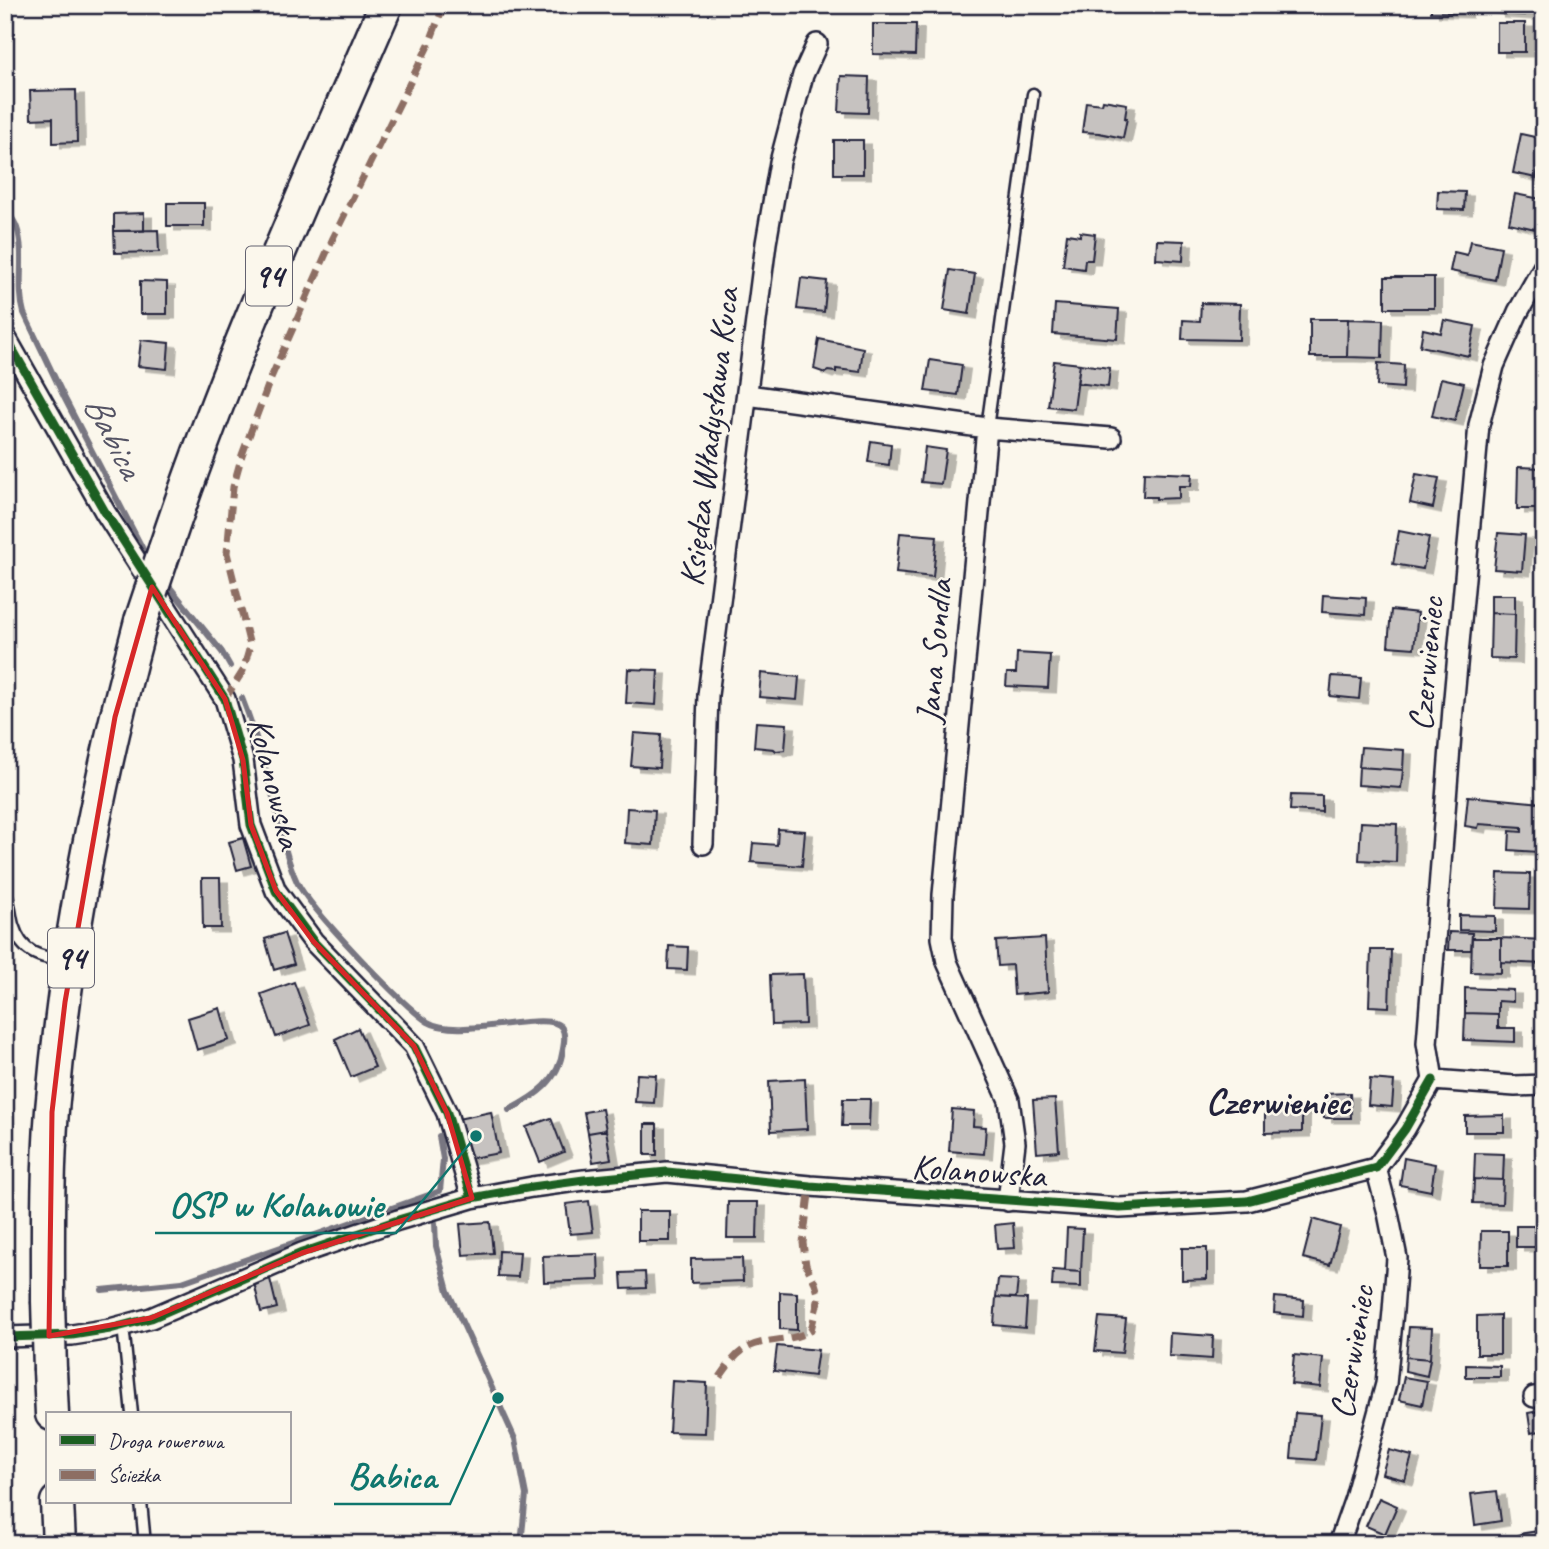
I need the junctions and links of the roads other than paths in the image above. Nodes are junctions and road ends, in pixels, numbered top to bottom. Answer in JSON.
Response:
{"nodes":[{"id":1,"x":386,"y":5,"type":"edge"},
{"id":2,"x":817,"y":44,"type":"dead end"},
{"id":3,"x":1033,"y":94,"type":"dead end"},
{"id":4,"x":1544,"y":266,"type":"edge"},
{"id":5,"x":5,"y":336,"type":"edge"},
{"id":6,"x":747,"y":395,"type":"junction"},
{"id":7,"x":987,"y":428,"type":"junction"},
{"id":8,"x":1111,"y":438,"type":"dead end"},
{"id":9,"x":703,"y":844,"type":"dead end"},
{"id":10,"x":5,"y":891,"type":"edge"},
{"id":11,"x":70,"y":961,"type":"junction"},
{"id":12,"x":1433,"y":1080,"type":"junction"},
{"id":13,"x":1544,"y":1085,"type":"edge"},
{"id":14,"x":1376,"y":1167,"type":"junction"},
{"id":15,"x":472,"y":1198,"type":"junction"},
{"id":16,"x":1008,"y":1201,"type":"junction"},
{"id":17,"x":123,"y":1325,"type":"junction"},
{"id":18,"x":5,"y":1337,"type":"edge"},
{"id":19,"x":52,"y":1412,"type":"edge"},
{"id":20,"x":132,"y":1412,"type":"edge"},
{"id":21,"x":57,"y":1504,"type":"edge"},
{"id":22,"x":141,"y":1504,"type":"edge"},
{"id":23,"x":1544,"y":1541,"type":"edge"},
{"id":24,"x":59,"y":1544,"type":"edge"},
{"id":25,"x":145,"y":1544,"type":"edge"},
{"id":26,"x":1339,"y":1544,"type":"edge"},
{"id":27,"x":1525,"y":1544,"type":"edge"}],
"edges":[{"from":1,"to":11,"type":"main road","number":"94","bridge":true},
{"from":2,"to":6,"type":"street","name":"Księdza Władysława Kuca"},
{"from":3,"to":7,"type":"lane","name":"Jana Sondla"},
{"from":4,"to":12,"type":"street","name":"Czerwieniec"},
{"from":5,"to":15,"type":"street","name":"Kolanowska"},
{"from":6,"to":7,"type":"street"},
{"from":6,"to":9,"type":"street","name":"Księdza Władysława Kuca"},
{"from":7,"to":8,"type":"street"},
{"from":7,"to":16,"type":"street","name":"Jana Sondla"},
{"from":10,"to":11,"type":"lane"},
{"from":11,"to":19,"type":"main road","number":"94","bridge":true},
{"from":12,"to":13,"type":"street"},
{"from":12,"to":14,"type":"street"},
{"from":14,"to":16,"type":"street","name":"Kolanowska"},
{"from":14,"to":26,"type":"street","name":"Czerwieniec"},
{"from":15,"to":16,"type":"street","name":"Kolanowska"},
{"from":15,"to":17,"type":"street","name":"Kolanowska"},
{"from":17,"to":18,"type":"street","name":"Kolanowska"},
{"from":17,"to":20,"type":"lane"},
{"from":21,"to":24,"type":"main road"},
{"from":22,"to":25,"type":"lane"},
{"from":23,"to":27,"type":"street"}]}
